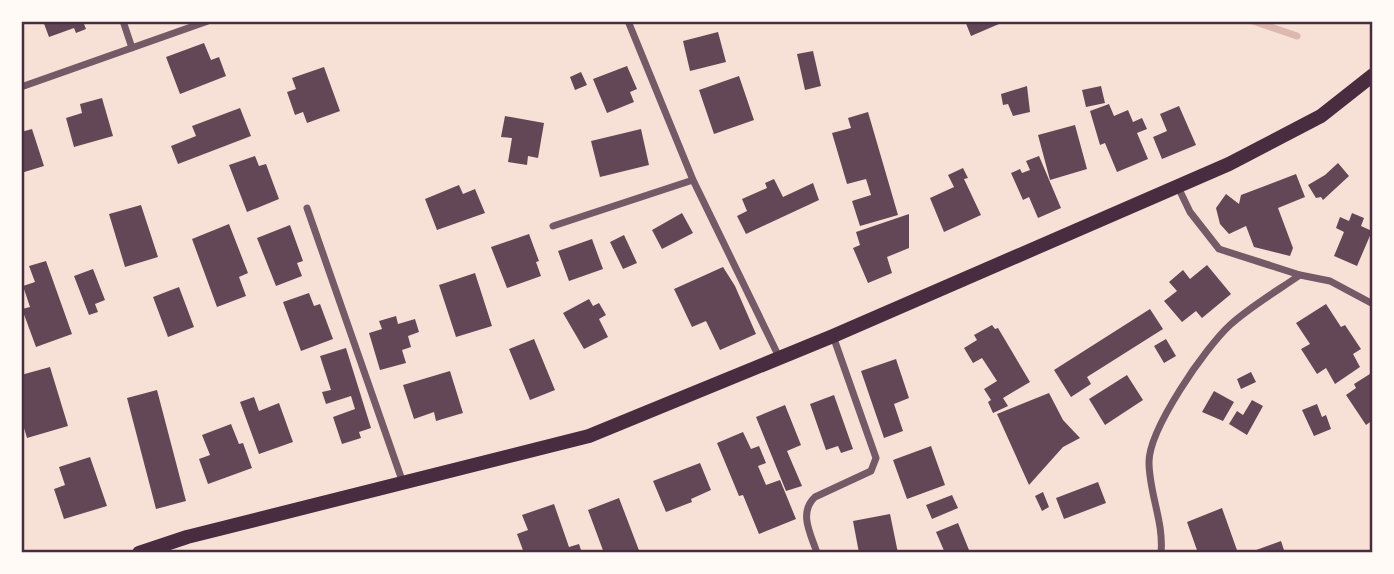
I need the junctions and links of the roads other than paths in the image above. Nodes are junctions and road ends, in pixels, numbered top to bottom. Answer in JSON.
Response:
{"nodes":[{"id":1,"x":123,"y":21,"type":"edge"},
{"id":2,"x":208,"y":21,"type":"edge"},
{"id":3,"x":628,"y":21,"type":"edge"},
{"id":4,"x":132,"y":48,"type":"junction"},
{"id":5,"x":1373,"y":75,"type":"edge"},
{"id":6,"x":21,"y":87,"type":"edge"},
{"id":7,"x":693,"y":180,"type":"junction"},
{"id":8,"x":1178,"y":186,"type":"junction"},
{"id":9,"x":307,"y":208,"type":"dead end"},
{"id":10,"x":553,"y":226,"type":"dead end"},
{"id":11,"x":1300,"y":275,"type":"junction"},
{"id":12,"x":1373,"y":304,"type":"edge"},
{"id":13,"x":833,"y":336,"type":"junction"},
{"id":14,"x":779,"y":357,"type":"junction"},
{"id":15,"x":403,"y":483,"type":"junction"},
{"id":16,"x":139,"y":553,"type":"edge"},
{"id":17,"x":817,"y":553,"type":"edge"},
{"id":18,"x":1161,"y":553,"type":"edge"}],
"edges":[{"from":1,"to":4,"type":"street"},
{"from":2,"to":4,"type":"street"},
{"from":3,"to":7,"type":"street"},
{"from":4,"to":6,"type":"street"},
{"from":5,"to":8,"type":"main road"},
{"from":7,"to":10,"type":"street"},
{"from":7,"to":14,"type":"street"},
{"from":8,"to":11,"type":"street"},
{"from":8,"to":13,"type":"main road"},
{"from":9,"to":15,"type":"street"},
{"from":11,"to":12,"type":"street"},
{"from":11,"to":18,"type":"street"},
{"from":13,"to":14,"type":"main road"},
{"from":13,"to":17,"type":"street"},
{"from":14,"to":15,"type":"main road"},
{"from":15,"to":16,"type":"main road"}]}
